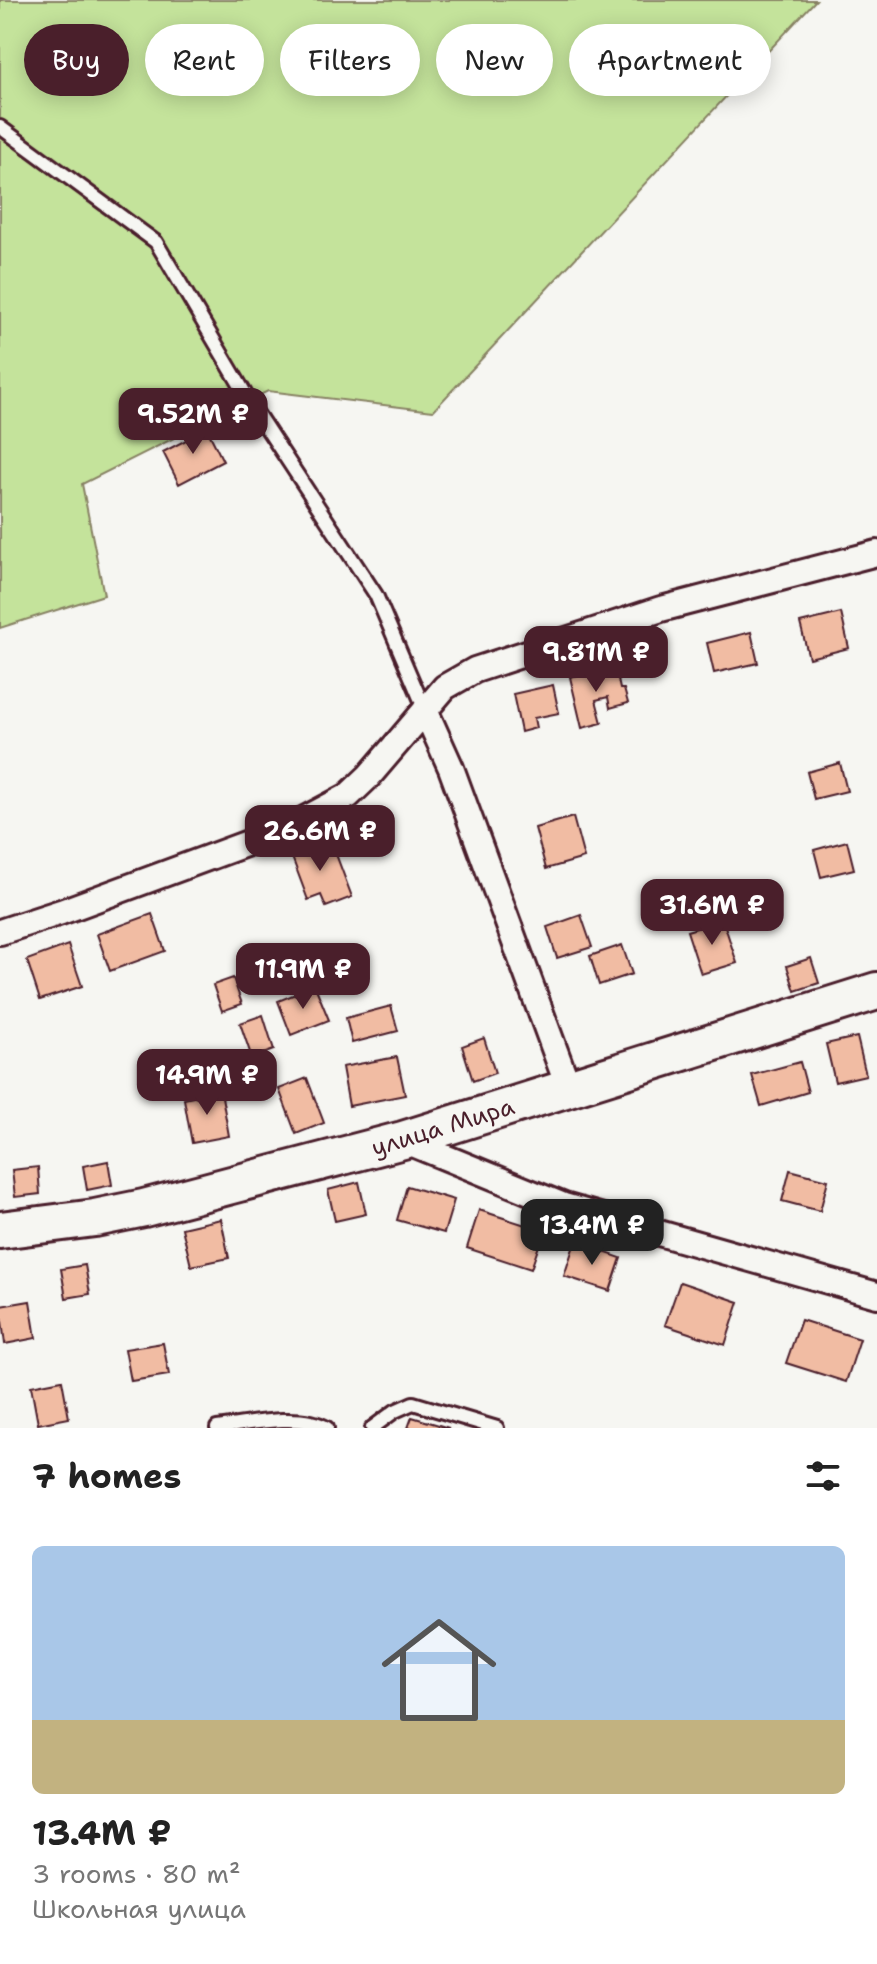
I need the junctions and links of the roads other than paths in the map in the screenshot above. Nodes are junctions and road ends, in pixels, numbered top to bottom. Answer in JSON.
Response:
{"nodes":[{"id":1,"x":0,"y":127,"type":"edge"},
{"id":2,"x":877,"y":553,"type":"edge"},
{"id":3,"x":425,"y":710,"type":"junction"},
{"id":4,"x":0,"y":932,"type":"edge"},
{"id":5,"x":877,"y":991,"type":"edge"},
{"id":6,"x":569,"y":1089,"type":"junction"},
{"id":7,"x":403,"y":1140,"type":"junction"},
{"id":8,"x":0,"y":1230,"type":"edge"},
{"id":9,"x":877,"y":1295,"type":"edge"},
{"id":10,"x":217,"y":1428,"type":"edge"},
{"id":11,"x":327,"y":1428,"type":"edge"},
{"id":12,"x":372,"y":1428,"type":"edge"},
{"id":13,"x":497,"y":1428,"type":"edge"}],
"edges":[{"from":1,"to":3,"type":"lane"},
{"from":2,"to":3,"type":"street"},
{"from":3,"to":4,"type":"street"},
{"from":3,"to":6,"type":"street"},
{"from":5,"to":6,"type":"street","name":"улица Мира"},
{"from":6,"to":7,"type":"street","name":"улица Мира"},
{"from":7,"to":8,"type":"street","name":"улица Мира"},
{"from":7,"to":9,"type":"street"},
{"from":10,"to":11,"type":"lane"},
{"from":12,"to":13,"type":"lane"}]}
